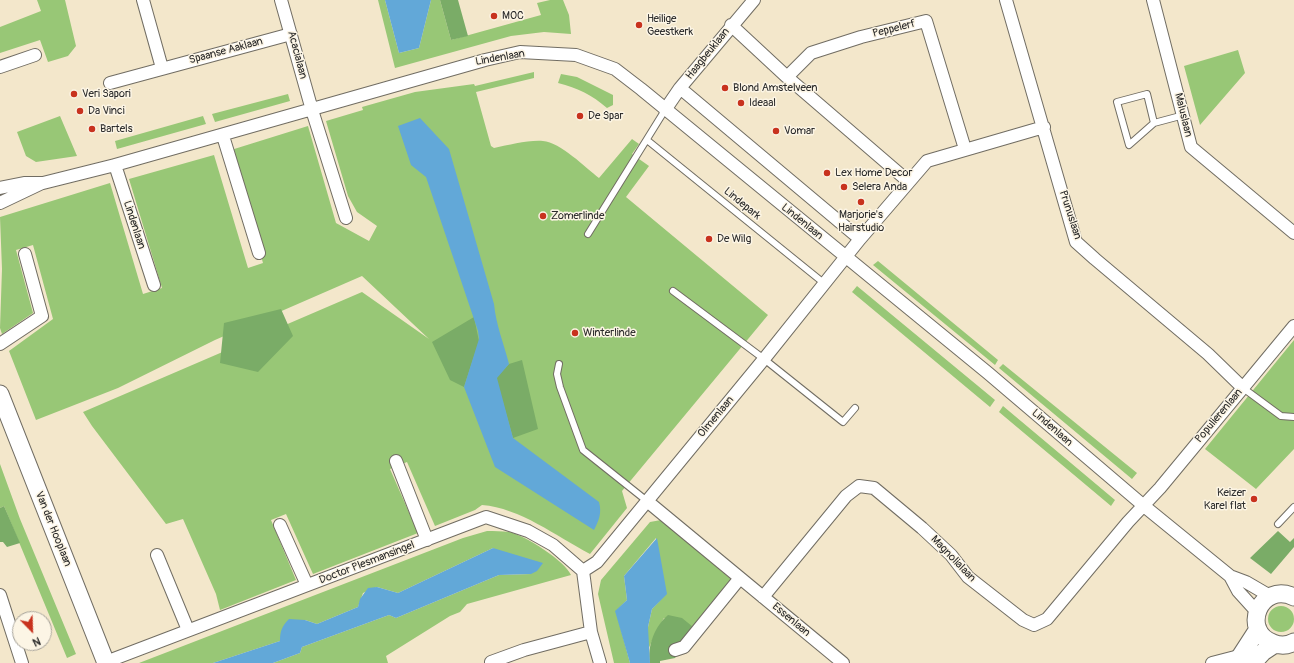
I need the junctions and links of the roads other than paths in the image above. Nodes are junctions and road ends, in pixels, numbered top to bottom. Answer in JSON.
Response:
{"nodes":[{"id":1,"x":143,"y":0,"type":"edge"},
{"id":2,"x":282,"y":0,"type":"edge"},
{"id":3,"x":754,"y":0,"type":"edge"},
{"id":4,"x":1006,"y":0,"type":"edge"},
{"id":5,"x":1153,"y":0,"type":"edge"},
{"id":6,"x":731,"y":25,"type":"junction"},
{"id":7,"x":291,"y":34,"type":"junction"},
{"id":8,"x":35,"y":55,"type":"dead end"},
{"id":9,"x":0,"y":67,"type":"edge"},
{"id":10,"x":162,"y":68,"type":"junction"},
{"id":11,"x":788,"y":77,"type":"junction"},
{"id":12,"x":110,"y":83,"type":"dead end"},
{"id":13,"x":680,"y":88,"type":"junction"},
{"id":14,"x":312,"y":110,"type":"junction"},
{"id":15,"x":665,"y":110,"type":"junction"},
{"id":16,"x":1184,"y":115,"type":"junction"},
{"id":17,"x":1154,"y":123,"type":"junction"},
{"id":18,"x":1044,"y":127,"type":"junction"},
{"id":19,"x":223,"y":136,"type":"junction"},
{"id":20,"x":647,"y":140,"type":"junction"},
{"id":21,"x":965,"y":150,"type":"junction"},
{"id":22,"x":115,"y":165,"type":"junction"},
{"id":23,"x":909,"y":182,"type":"junction"},
{"id":24,"x":43,"y":183,"type":"junction"},
{"id":25,"x":0,"y":188,"type":"edge"},
{"id":26,"x":0,"y":203,"type":"edge"},
{"id":27,"x":346,"y":218,"type":"dead end"},
{"id":28,"x":1294,"y":233,"type":"edge"},
{"id":29,"x":588,"y":234,"type":"dead end"},
{"id":30,"x":860,"y":239,"type":"junction"},
{"id":31,"x":259,"y":253,"type":"dead end"},
{"id":32,"x":25,"y":254,"type":"dead end"},
{"id":33,"x":846,"y":258,"type":"junction"},
{"id":34,"x":825,"y":284,"type":"junction"},
{"id":35,"x":154,"y":285,"type":"dead end"},
{"id":36,"x":673,"y":291,"type":"dead end"},
{"id":37,"x":1294,"y":326,"type":"edge"},
{"id":38,"x":0,"y":344,"type":"edge"},
{"id":39,"x":764,"y":359,"type":"junction"},
{"id":40,"x":558,"y":364,"type":"dead end"},
{"id":41,"x":1243,"y":388,"type":"junction"},
{"id":42,"x":0,"y":394,"type":"edge"},
{"id":43,"x":855,"y":408,"type":"dead end"},
{"id":44,"x":1294,"y":417,"type":"edge"},
{"id":45,"x":396,"y":461,"type":"dead end"},
{"id":46,"x":647,"y":501,"type":"junction"},
{"id":47,"x":1144,"y":506,"type":"junction"},
{"id":48,"x":1294,"y":507,"type":"edge"},
{"id":49,"x":1278,"y":524,"type":"dead end"},
{"id":50,"x":280,"y":525,"type":"dead end"},
{"id":51,"x":427,"y":540,"type":"junction"},
{"id":52,"x":157,"y":555,"type":"dead end"},
{"id":53,"x":583,"y":572,"type":"junction"},
{"id":54,"x":1230,"y":576,"type":"junction"},
{"id":55,"x":740,"y":578,"type":"junction"},
{"id":56,"x":307,"y":585,"type":"junction"},
{"id":57,"x":1292,"y":593,"type":"edge"},
{"id":58,"x":0,"y":595,"type":"edge"},
{"id":59,"x":1270,"y":596,"type":"junction"},
{"id":60,"x":763,"y":597,"type":"junction"},
{"id":61,"x":1257,"y":621,"type":"junction"},
{"id":62,"x":188,"y":630,"type":"junction"},
{"id":63,"x":592,"y":632,"type":"junction"},
{"id":64,"x":1294,"y":642,"type":"edge"},
{"id":65,"x":1275,"y":644,"type":"junction"},
{"id":66,"x":675,"y":650,"type":"dead end"},
{"id":67,"x":1242,"y":661,"type":"edge"},
{"id":68,"x":491,"y":662,"type":"dead end"},
{"id":69,"x":22,"y":663,"type":"edge"},
{"id":70,"x":105,"y":663,"type":"edge"},
{"id":71,"x":600,"y":663,"type":"edge"},
{"id":72,"x":843,"y":663,"type":"edge"},
{"id":73,"x":1212,"y":663,"type":"edge"}],
"edges":[{"from":1,"to":10,"type":"street"},
{"from":2,"to":7,"type":"street","name":"Acacialaan"},
{"from":3,"to":6,"type":"street","name":"Haagbeuklaan"},
{"from":4,"to":18,"type":"street","name":"Prunuslaan"},
{"from":5,"to":16,"type":"street","name":"Maluslaan"},
{"from":6,"to":11,"type":"street"},
{"from":6,"to":13,"type":"street","name":"Haagbeuklaan"},
{"from":7,"to":10,"type":"street","name":"Spaanse Aaklaan"},
{"from":7,"to":14,"type":"street","name":"Acacialaan"},
{"from":8,"to":9,"type":"street"},
{"from":10,"to":12,"type":"street","name":"Spaanse Aaklaan"},
{"from":11,"to":21,"type":"street","name":"Peppelerf"},
{"from":11,"to":23,"type":"street"},
{"from":13,"to":15,"type":"street","name":"Haagbeuklaan"},
{"from":13,"to":30,"type":"street"},
{"from":14,"to":15,"type":"street","name":"Lindenlaan"},
{"from":14,"to":19,"type":"street","name":"Lindenlaan"},
{"from":14,"to":27,"type":"street"},
{"from":15,"to":20,"type":"lane"},
{"from":15,"to":33,"type":"street","name":"Lindenlaan"},
{"from":16,"to":17,"type":"lane"},
{"from":16,"to":28,"type":"street","name":"Maluslaan"},
{"from":17,"to":17,"type":"lane"},
{"from":18,"to":21,"type":"street"},
{"from":18,"to":41,"type":"street","name":"Prunuslaan"},
{"from":19,"to":22,"type":"street","name":"Lindenlaan"},
{"from":19,"to":31,"type":"street"},
{"from":20,"to":29,"type":"lane"},
{"from":20,"to":34,"type":"lane","name":"Lindepark"},
{"from":21,"to":23,"type":"street"},
{"from":22,"to":24,"type":"street","name":"Lindenlaan"},
{"from":22,"to":35,"type":"street","name":"Lindenlaan"},
{"from":23,"to":30,"type":"street"},
{"from":24,"to":25,"type":"street","name":"Lindenlaan"},
{"from":24,"to":26,"type":"street","name":"Lindenlaan"},
{"from":30,"to":33,"type":"street"},
{"from":32,"to":38,"type":"street"},
{"from":33,"to":34,"type":"street","name":"Olmenlaan"},
{"from":33,"to":47,"type":"street","name":"Lindenlaan"},
{"from":34,"to":39,"type":"street","name":"Olmenlaan"},
{"from":36,"to":39,"type":"lane"},
{"from":37,"to":41,"type":"street","name":"Populierenlaan"},
{"from":39,"to":43,"type":"lane"},
{"from":39,"to":46,"type":"street","name":"Olmenlaan"},
{"from":40,"to":46,"type":"lane"},
{"from":41,"to":44,"type":"lane"},
{"from":41,"to":47,"type":"street","name":"Populierenlaan"},
{"from":42,"to":70,"type":"street","name":"Van der Hooplaan"},
{"from":45,"to":51,"type":"street","name":"Doctor Plesmansingel"},
{"from":46,"to":53,"type":"street","name":"Olmenlaan"},
{"from":46,"to":55,"type":"street","name":"Essenlaan"},
{"from":47,"to":54,"type":"street","name":"Lindenlaan"},
{"from":47,"to":60,"type":"street","name":"Magnolialaan"},
{"from":48,"to":49,"type":"lane"},
{"from":50,"to":56,"type":"street","name":"Doctor Plesmansingel"},
{"from":51,"to":53,"type":"street","name":"Doctor Plesmansingel"},
{"from":51,"to":56,"type":"street","name":"Doctor Plesmansingel"},
{"from":52,"to":62,"type":"street"},
{"from":53,"to":63,"type":"street"},
{"from":54,"to":59,"type":"street","name":"Lindenlaan"},
{"from":54,"to":61,"type":"street","name":"Lindenlaan"},
{"from":55,"to":60,"type":"street","name":"Essenlaan"},
{"from":55,"to":66,"type":"street"},
{"from":56,"to":62,"type":"street","name":"Doctor Plesmansingel"},
{"from":57,"to":59,"type":"street"},
{"from":58,"to":69,"type":"street"},
{"from":59,"to":61,"type":"street"},
{"from":60,"to":72,"type":"street","name":"Essenlaan"},
{"from":61,"to":65,"type":"street"},
{"from":61,"to":67,"type":"street"},
{"from":62,"to":70,"type":"street","name":"Doctor Plesmansingel"},
{"from":63,"to":68,"type":"street"},
{"from":63,"to":71,"type":"street"},
{"from":64,"to":65,"type":"street"},
{"from":65,"to":67,"type":"street"},
{"from":67,"to":73,"type":"street"}]}
